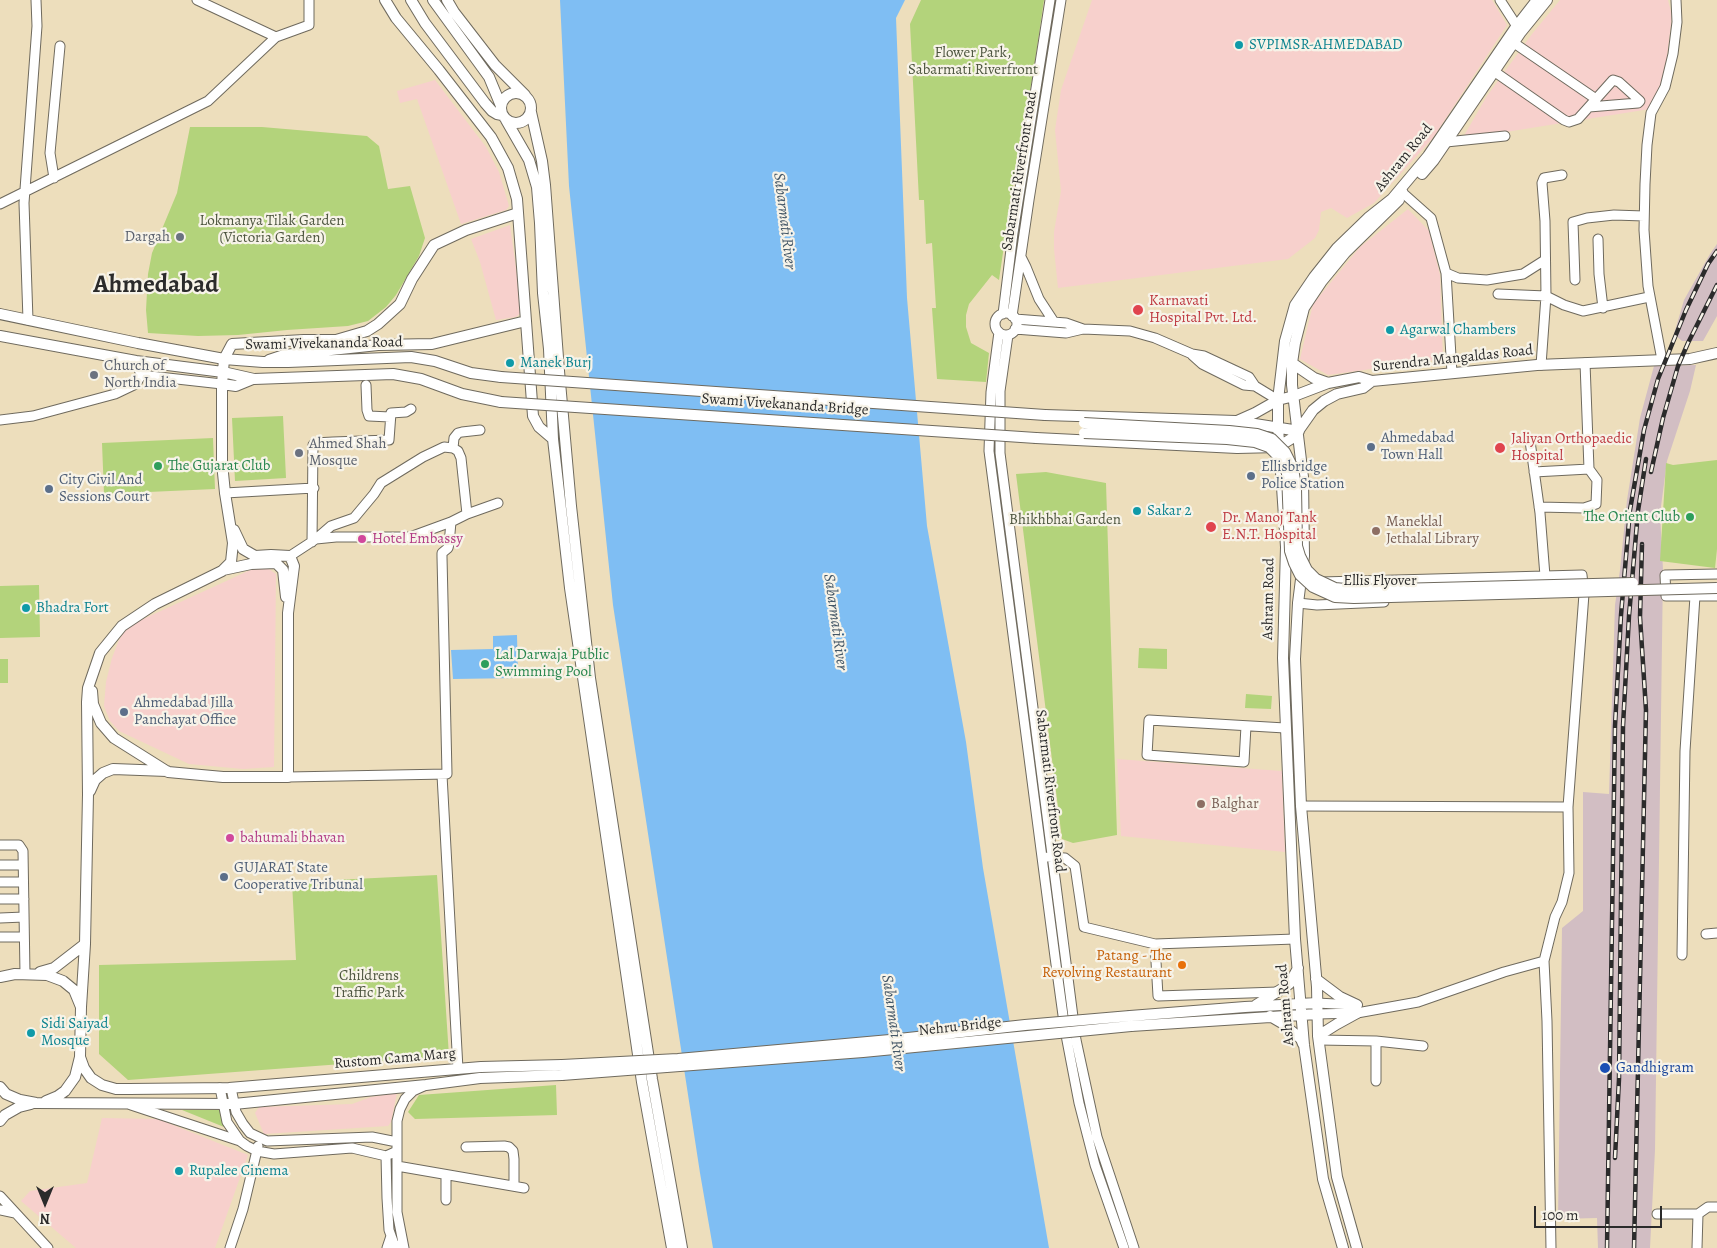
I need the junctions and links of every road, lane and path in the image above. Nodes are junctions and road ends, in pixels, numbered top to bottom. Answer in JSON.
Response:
{"nodes":[{"id":1,"x":36,"y":0,"type":"edge"},
{"id":2,"x":197,"y":0,"type":"edge"},
{"id":3,"x":309,"y":0,"type":"edge"},
{"id":4,"x":385,"y":0,"type":"edge"},
{"id":5,"x":411,"y":0,"type":"edge"},
{"id":6,"x":433,"y":0,"type":"edge"},
{"id":7,"x":447,"y":0,"type":"edge"},
{"id":8,"x":1050,"y":0,"type":"edge"},
{"id":9,"x":1061,"y":0,"type":"edge"},
{"id":10,"x":1500,"y":0,"type":"edge"},
{"id":11,"x":1537,"y":0,"type":"edge"},
{"id":12,"x":1547,"y":0,"type":"edge"},
{"id":13,"x":1676,"y":0,"type":"edge"},
{"id":14,"x":1519,"y":30,"type":"junction"},
{"id":15,"x":276,"y":37,"type":"junction"},
{"id":16,"x":1514,"y":43,"type":"junction"},
{"id":17,"x":60,"y":46,"type":"dead end"},
{"id":18,"x":1494,"y":72,"type":"junction"},
{"id":19,"x":525,"y":95,"type":"junction"},
{"id":20,"x":1596,"y":99,"type":"junction"},
{"id":21,"x":1589,"y":107,"type":"junction"},
{"id":22,"x":531,"y":112,"type":"junction"},
{"id":23,"x":503,"y":114,"type":"junction"},
{"id":24,"x":1505,"y":136,"type":"dead end"},
{"id":25,"x":1446,"y":142,"type":"junction"},
{"id":26,"x":1562,"y":175,"type":"dead end"},
{"id":27,"x":54,"y":178,"type":"junction"},
{"id":28,"x":25,"y":191,"type":"junction"},
{"id":29,"x":1402,"y":192,"type":"junction"},
{"id":30,"x":1018,"y":198,"type":"junction"},
{"id":31,"x":1029,"y":200,"type":"junction"},
{"id":32,"x":0,"y":204,"type":"edge"},
{"id":33,"x":518,"y":213,"type":"junction"},
{"id":34,"x":1644,"y":216,"type":"junction"},
{"id":35,"x":1598,"y":239,"type":"dead end"},
{"id":36,"x":1021,"y":257,"type":"junction"},
{"id":37,"x":1545,"y":260,"type":"junction"},
{"id":38,"x":1446,"y":273,"type":"junction"},
{"id":39,"x":1575,"y":280,"type":"dead end"},
{"id":40,"x":1498,"y":294,"type":"dead end"},
{"id":41,"x":1546,"y":296,"type":"junction"},
{"id":42,"x":1649,"y":297,"type":"junction"},
{"id":43,"x":1603,"y":308,"type":"junction"},
{"id":44,"x":0,"y":314,"type":"edge"},
{"id":45,"x":1010,"y":316,"type":"junction"},
{"id":46,"x":28,"y":320,"type":"junction"},
{"id":47,"x":526,"y":321,"type":"junction"},
{"id":48,"x":1054,"y":322,"type":"junction"},
{"id":49,"x":1083,"y":328,"type":"junction"},
{"id":50,"x":1007,"y":332,"type":"junction"},
{"id":51,"x":0,"y":336,"type":"edge"},
{"id":52,"x":1717,"y":353,"type":"edge"},
{"id":53,"x":224,"y":359,"type":"junction"},
{"id":54,"x":1662,"y":360,"type":"junction"},
{"id":55,"x":136,"y":361,"type":"junction"},
{"id":56,"x":263,"y":362,"type":"junction"},
{"id":57,"x":1292,"y":363,"type":"junction"},
{"id":58,"x":1585,"y":363,"type":"junction"},
{"id":59,"x":1541,"y":365,"type":"junction"},
{"id":60,"x":223,"y":372,"type":"junction"},
{"id":61,"x":1452,"y":373,"type":"junction"},
{"id":62,"x":141,"y":375,"type":"junction"},
{"id":63,"x":501,"y":377,"type":"joint"},
{"id":64,"x":254,"y":379,"type":"junction"},
{"id":65,"x":1372,"y":381,"type":"junction"},
{"id":66,"x":1328,"y":383,"type":"junction"},
{"id":67,"x":222,"y":384,"type":"junction"},
{"id":68,"x":366,"y":384,"type":"dead end"},
{"id":69,"x":1294,"y":396,"type":"junction"},
{"id":70,"x":1278,"y":400,"type":"junction"},
{"id":71,"x":411,"y":409,"type":"dead end"},
{"id":72,"x":1050,"y":414,"type":"junction"},
{"id":73,"x":390,"y":417,"type":"junction"},
{"id":74,"x":0,"y":420,"type":"edge"},
{"id":75,"x":1236,"y":421,"type":"junction"},
{"id":76,"x":1278,"y":427,"type":"junction"},
{"id":77,"x":480,"y":430,"type":"dead end"},
{"id":78,"x":1299,"y":431,"type":"junction"},
{"id":79,"x":1063,"y":438,"type":"junction"},
{"id":80,"x":553,"y":439,"type":"junction"},
{"id":81,"x":1530,"y":442,"type":"dead end"},
{"id":82,"x":1278,"y":447,"type":"junction"},
{"id":83,"x":453,"y":448,"type":"junction"},
{"id":84,"x":1589,"y":469,"type":"junction"},
{"id":85,"x":1534,"y":472,"type":"junction"},
{"id":86,"x":314,"y":488,"type":"junction"},
{"id":87,"x":224,"y":493,"type":"junction"},
{"id":88,"x":498,"y":503,"type":"dead end"},
{"id":89,"x":1539,"y":507,"type":"junction"},
{"id":90,"x":467,"y":514,"type":"junction"},
{"id":91,"x":229,"y":517,"type":"junction"},
{"id":92,"x":451,"y":522,"type":"junction"},
{"id":93,"x":314,"y":541,"type":"junction"},
{"id":94,"x":290,"y":556,"type":"junction"},
{"id":95,"x":222,"y":571,"type":"junction"},
{"id":96,"x":1717,"y":574,"type":"edge"},
{"id":97,"x":1545,"y":576,"type":"junction"},
{"id":98,"x":1717,"y":581,"type":"edge"},
{"id":99,"x":1301,"y":584,"type":"junction"},
{"id":100,"x":1717,"y":588,"type":"edge"},
{"id":101,"x":1584,"y":594,"type":"junction"},
{"id":102,"x":1695,"y":596,"type":"junction"},
{"id":103,"x":1717,"y":596,"type":"edge"},
{"id":104,"x":1298,"y":604,"type":"junction"},
{"id":105,"x":288,"y":614,"type":"junction"},
{"id":106,"x":91,"y":676,"type":"junction"},
{"id":107,"x":1246,"y":726,"type":"junction"},
{"id":108,"x":1285,"y":728,"type":"junction"},
{"id":109,"x":168,"y":772,"type":"junction"},
{"id":110,"x":442,"y":775,"type":"junction"},
{"id":111,"x":288,"y":777,"type":"junction"},
{"id":112,"x":88,"y":794,"type":"junction"},
{"id":113,"x":1301,"y":806,"type":"junction"},
{"id":114,"x":1568,"y":807,"type":"junction"},
{"id":115,"x":0,"y":846,"type":"edge"},
{"id":116,"x":1048,"y":857,"type":"junction"},
{"id":117,"x":0,"y":865,"type":"edge"},
{"id":118,"x":23,"y":865,"type":"junction"},
{"id":119,"x":0,"y":882,"type":"edge"},
{"id":120,"x":24,"y":882,"type":"junction"},
{"id":121,"x":24,"y":898,"type":"junction"},
{"id":122,"x":0,"y":899,"type":"edge"},
{"id":123,"x":24,"y":917,"type":"junction"},
{"id":124,"x":0,"y":918,"type":"edge"},
{"id":125,"x":1717,"y":933,"type":"edge"},
{"id":126,"x":1706,"y":934,"type":"dead end"},
{"id":127,"x":24,"y":936,"type":"junction"},
{"id":128,"x":0,"y":937,"type":"edge"},
{"id":129,"x":1296,"y":939,"type":"junction"},
{"id":130,"x":85,"y":944,"type":"junction"},
{"id":131,"x":1155,"y":944,"type":"junction"},
{"id":132,"x":1682,"y":955,"type":"dead end"},
{"id":133,"x":1544,"y":960,"type":"junction"},
{"id":134,"x":1298,"y":968,"type":"junction"},
{"id":135,"x":20,"y":974,"type":"junction"},
{"id":136,"x":0,"y":976,"type":"edge"},
{"id":137,"x":1316,"y":979,"type":"junction"},
{"id":138,"x":1278,"y":992,"type":"junction"},
{"id":139,"x":1253,"y":1006,"type":"junction"},
{"id":140,"x":81,"y":1007,"type":"junction"},
{"id":141,"x":1301,"y":1009,"type":"junction"},
{"id":142,"x":1317,"y":1009,"type":"junction"},
{"id":143,"x":1361,"y":1010,"type":"junction"},
{"id":144,"x":1270,"y":1016,"type":"junction"},
{"id":145,"x":1131,"y":1021,"type":"junction"},
{"id":146,"x":1319,"y":1038,"type":"junction"},
{"id":147,"x":1376,"y":1041,"type":"junction"},
{"id":148,"x":1304,"y":1045,"type":"junction"},
{"id":149,"x":1423,"y":1046,"type":"dead end"},
{"id":150,"x":80,"y":1058,"type":"junction"},
{"id":151,"x":458,"y":1069,"type":"junction"},
{"id":152,"x":562,"y":1070,"type":"junction"},
{"id":153,"x":1376,"y":1081,"type":"dead end"},
{"id":154,"x":426,"y":1085,"type":"junction"},
{"id":155,"x":0,"y":1087,"type":"edge"},
{"id":156,"x":220,"y":1088,"type":"junction"},
{"id":157,"x":231,"y":1088,"type":"junction"},
{"id":158,"x":36,"y":1103,"type":"junction"},
{"id":159,"x":125,"y":1104,"type":"junction"},
{"id":160,"x":222,"y":1104,"type":"junction"},
{"id":161,"x":234,"y":1104,"type":"junction"},
{"id":162,"x":0,"y":1121,"type":"edge"},
{"id":163,"x":260,"y":1139,"type":"junction"},
{"id":164,"x":240,"y":1141,"type":"junction"},
{"id":165,"x":397,"y":1147,"type":"junction"},
{"id":166,"x":466,"y":1147,"type":"dead end"},
{"id":167,"x":257,"y":1151,"type":"junction"},
{"id":168,"x":386,"y":1156,"type":"junction"},
{"id":169,"x":397,"y":1166,"type":"junction"},
{"id":170,"x":446,"y":1175,"type":"junction"},
{"id":171,"x":514,"y":1186,"type":"junction"},
{"id":172,"x":524,"y":1188,"type":"dead end"},
{"id":173,"x":0,"y":1196,"type":"edge"},
{"id":174,"x":446,"y":1200,"type":"dead end"},
{"id":175,"x":1717,"y":1207,"type":"edge"},
{"id":176,"x":0,"y":1210,"type":"edge"},
{"id":177,"x":16,"y":1213,"type":"junction"},
{"id":178,"x":1657,"y":1214,"type":"dead end"},
{"id":179,"x":1698,"y":1214,"type":"junction"},
{"id":180,"x":391,"y":1236,"type":"junction"},
{"id":181,"x":48,"y":1248,"type":"edge"},
{"id":182,"x":230,"y":1248,"type":"edge"},
{"id":183,"x":386,"y":1248,"type":"edge"},
{"id":184,"x":404,"y":1248,"type":"edge"},
{"id":185,"x":672,"y":1248,"type":"edge"},
{"id":186,"x":682,"y":1248,"type":"edge"},
{"id":187,"x":1124,"y":1248,"type":"edge"},
{"id":188,"x":1134,"y":1248,"type":"edge"},
{"id":189,"x":1343,"y":1248,"type":"edge"},
{"id":190,"x":1357,"y":1248,"type":"edge"},
{"id":191,"x":1552,"y":1248,"type":"edge"},
{"id":192,"x":1697,"y":1248,"type":"edge"}],
"edges":[{"from":1,"to":28,"type":"street"},
{"from":2,"to":15,"type":"street"},
{"from":3,"to":15,"type":"street"},
{"from":4,"to":33,"type":"main road"},
{"from":5,"to":23,"type":"main road"},
{"from":6,"to":23,"type":"main road"},
{"from":7,"to":19,"type":"main road"},
{"from":8,"to":30,"type":"street","name":"Sabarmati Riverfront road"},
{"from":9,"to":31,"type":"street","name":"Sabarmati Riverfront road"},
{"from":10,"to":14,"type":"street"},
{"from":11,"to":14,"type":"main road","name":"Ashram Road"},
{"from":12,"to":14,"type":"main road","name":"Ashram Road"},
{"from":13,"to":34,"type":"street"},
{"from":14,"to":16,"type":"main road","name":"Ashram Road"},
{"from":14,"to":29,"type":"main road","name":"Ashram Road"},
{"from":15,"to":27,"type":"street"},
{"from":16,"to":18,"type":"main road","name":"Ashram Road"},
{"from":16,"to":20,"type":"street"},
{"from":17,"to":27,"type":"street"},
{"from":18,"to":21,"type":"street"},
{"from":18,"to":25,"type":"main road","name":"Ashram Road"},
{"from":19,"to":22,"type":"main road"},
{"from":19,"to":23,"type":"main road"},
{"from":20,"to":21,"type":"street"},
{"from":20,"to":21,"type":"street"},
{"from":22,"to":23,"type":"main road"},
{"from":22,"to":186,"type":"main road"},
{"from":23,"to":80,"type":"main road"},
{"from":24,"to":25,"type":"street"},
{"from":25,"to":29,"type":"main road","name":"Ashram Road"},
{"from":26,"to":37,"type":"street"},
{"from":27,"to":28,"type":"street"},
{"from":28,"to":32,"type":"street"},
{"from":28,"to":46,"type":"street"},
{"from":29,"to":38,"type":"street"},
{"from":29,"to":57,"type":"main road","name":"Ashram Road"},
{"from":29,"to":70,"type":"main road","name":"Ashram Road"},
{"from":30,"to":31,"type":"street"},
{"from":30,"to":45,"type":"street","name":"Sabarmati Riverfront road"},
{"from":31,"to":36,"type":"street","name":"Sabarmati Riverfront road"},
{"from":33,"to":47,"type":"main road"},
{"from":33,"to":53,"type":"main road"},
{"from":34,"to":39,"type":"street"},
{"from":34,"to":42,"type":"street"},
{"from":35,"to":43,"type":"street"},
{"from":36,"to":45,"type":"street","name":"Sabarmati Riverfront road"},
{"from":36,"to":48,"type":"street"},
{"from":37,"to":38,"type":"street"},
{"from":37,"to":41,"type":"street"},
{"from":38,"to":61,"type":"street"},
{"from":40,"to":41,"type":"street"},
{"from":41,"to":43,"type":"street"},
{"from":41,"to":59,"type":"street"},
{"from":42,"to":43,"type":"street"},
{"from":42,"to":54,"type":"street"},
{"from":44,"to":46,"type":"main road","name":"Swami Vivekananda Road"},
{"from":45,"to":48,"type":"street"},
{"from":45,"to":50,"type":"street"},
{"from":45,"to":50,"type":"street"},
{"from":46,"to":53,"type":"main road","name":"Swami Vivekananda Road"},
{"from":47,"to":56,"type":"main road"},
{"from":47,"to":80,"type":"main road"},
{"from":48,"to":49,"type":"street"},
{"from":49,"to":50,"type":"street"},
{"from":49,"to":70,"type":"street"},
{"from":50,"to":116,"type":"street","name":"Sabarmati Riverfront Road"},
{"from":51,"to":55,"type":"main road"},
{"from":52,"to":54,"type":"main road","name":"Surendra Mangaldas Road"},
{"from":53,"to":56,"type":"main road","name":"Swami Vivekananda Road"},
{"from":53,"to":60,"type":"main road"},
{"from":54,"to":58,"type":"main road","name":"Surendra Mangaldas Road"},
{"from":55,"to":60,"type":"main road"},
{"from":55,"to":62,"type":"street"},
{"from":56,"to":63,"type":"main road","name":"Swami Vivekananda Road"},
{"from":57,"to":66,"type":"main road"},
{"from":57,"to":69,"type":"main road","name":"Ashram Road"},
{"from":58,"to":59,"type":"main road","name":"Surendra Mangaldas Road"},
{"from":58,"to":84,"type":"street"},
{"from":59,"to":61,"type":"main road","name":"Surendra Mangaldas Road"},
{"from":60,"to":64,"type":"main road"},
{"from":60,"to":67,"type":"main road"},
{"from":61,"to":65,"type":"main road","name":"Surendra Mangaldas Road"},
{"from":62,"to":67,"type":"street"},
{"from":62,"to":74,"type":"street"},
{"from":63,"to":72,"type":"main road","name":"Swami Vivekananda Bridge","bridge":true},
{"from":64,"to":67,"type":"main road"},
{"from":64,"to":79,"type":"main road","name":"Swami Vivekananda Bridge","bridge":true},
{"from":65,"to":66,"type":"main road"},
{"from":65,"to":78,"type":"main road","name":"Surendra Mangaldas Road"},
{"from":66,"to":69,"type":"main road"},
{"from":67,"to":87,"type":"main road"},
{"from":68,"to":73,"type":"street"},
{"from":69,"to":70,"type":"main road"},
{"from":69,"to":78,"type":"main road","name":"Ashram Road"},
{"from":70,"to":75,"type":"main road"},
{"from":70,"to":76,"type":"main road","name":"Ashram Road"},
{"from":71,"to":73,"type":"street"},
{"from":72,"to":75,"type":"main road"},
{"from":72,"to":98,"type":"main road","name":"Ellis Flyover","bridge":true},
{"from":73,"to":86,"type":"street"},
{"from":75,"to":76,"type":"main road"},
{"from":76,"to":78,"type":"main road"},
{"from":76,"to":82,"type":"main road","name":"Ashram Road"},
{"from":77,"to":83,"type":"street"},
{"from":78,"to":82,"type":"main road","name":"Surendra Mangaldas Road"},
{"from":78,"to":99,"type":"main road","name":"Ashram Road"},
{"from":79,"to":82,"type":"main road"},
{"from":79,"to":100,"type":"main road","name":"Ellis Flyover","bridge":true},
{"from":80,"to":185,"type":"main road"},
{"from":81,"to":85,"type":"street"},
{"from":82,"to":108,"type":"main road","name":"Ashram Road"},
{"from":83,"to":90,"type":"street"},
{"from":83,"to":93,"type":"street"},
{"from":84,"to":85,"type":"street"},
{"from":84,"to":89,"type":"street"},
{"from":85,"to":89,"type":"street"},
{"from":86,"to":87,"type":"street"},
{"from":86,"to":93,"type":"street"},
{"from":87,"to":91,"type":"main road"},
{"from":88,"to":90,"type":"street"},
{"from":89,"to":97,"type":"street"},
{"from":90,"to":92,"type":"street"},
{"from":91,"to":94,"type":"main road"},
{"from":91,"to":95,"type":"main road"},
{"from":92,"to":93,"type":"street"},
{"from":92,"to":110,"type":"street"},
{"from":93,"to":94,"type":"street"},
{"from":94,"to":105,"type":"main road"},
{"from":95,"to":105,"type":"main road"},
{"from":95,"to":106,"type":"main road"},
{"from":96,"to":102,"type":"street"},
{"from":97,"to":99,"type":"street"},
{"from":97,"to":101,"type":"street"},
{"from":99,"to":104,"type":"main road","name":"Ashram Road"},
{"from":101,"to":104,"type":"street"},
{"from":101,"to":114,"type":"street"},
{"from":102,"to":103,"type":"street"},
{"from":102,"to":132,"type":"street"},
{"from":104,"to":113,"type":"main road","name":"Ashram Road"},
{"from":105,"to":111,"type":"main road"},
{"from":106,"to":109,"type":"main road"},
{"from":106,"to":112,"type":"main road"},
{"from":107,"to":107,"type":"street"},
{"from":107,"to":108,"type":"street"},
{"from":108,"to":129,"type":"main road","name":"Ashram Road"},
{"from":109,"to":111,"type":"main road"},
{"from":109,"to":112,"type":"main road"},
{"from":110,"to":111,"type":"street"},
{"from":110,"to":151,"type":"street"},
{"from":112,"to":130,"type":"main road"},
{"from":113,"to":114,"type":"street"},
{"from":113,"to":137,"type":"main road","name":"Ashram Road"},
{"from":114,"to":133,"type":"street"},
{"from":115,"to":118,"type":"street"},
{"from":116,"to":131,"type":"street"},
{"from":116,"to":187,"type":"street","name":"Sabarmati Riverfront Road"},
{"from":116,"to":188,"type":"street","name":"Sabarmati Riverfront Road"},
{"from":117,"to":118,"type":"street"},
{"from":118,"to":120,"type":"street"},
{"from":119,"to":120,"type":"street"},
{"from":120,"to":121,"type":"street"},
{"from":121,"to":122,"type":"street"},
{"from":121,"to":123,"type":"street"},
{"from":123,"to":124,"type":"street"},
{"from":123,"to":127,"type":"street"},
{"from":125,"to":126,"type":"street"},
{"from":127,"to":128,"type":"street"},
{"from":127,"to":135,"type":"street"},
{"from":129,"to":131,"type":"street"},
{"from":129,"to":134,"type":"main road","name":"Ashram Road"},
{"from":130,"to":135,"type":"main road"},
{"from":130,"to":140,"type":"main road"},
{"from":131,"to":138,"type":"street"},
{"from":133,"to":143,"type":"street"},
{"from":133,"to":191,"type":"street"},
{"from":134,"to":138,"type":"main road"},
{"from":134,"to":141,"type":"main road","name":"Ashram Road"},
{"from":135,"to":136,"type":"main road"},
{"from":135,"to":140,"type":"main road"},
{"from":137,"to":142,"type":"main road","name":"Ashram Road"},
{"from":137,"to":143,"type":"main road"},
{"from":138,"to":139,"type":"main road"},
{"from":139,"to":141,"type":"main road","name":"Nehru Bridge"},
{"from":139,"to":145,"type":"main road","name":"Nehru Bridge"},
{"from":140,"to":150,"type":"main road"},
{"from":141,"to":142,"type":"main road"},
{"from":141,"to":144,"type":"main road","name":"Nehru Bridge"},
{"from":141,"to":148,"type":"main road","name":"Ashram Road"},
{"from":142,"to":143,"type":"street"},
{"from":142,"to":146,"type":"main road","name":"Ashram Road"},
{"from":143,"to":146,"type":"main road"},
{"from":144,"to":145,"type":"main road","name":"Nehru Bridge"},
{"from":144,"to":148,"type":"main road"},
{"from":145,"to":152,"type":"main road","name":"Nehru Bridge","bridge":true},
{"from":146,"to":147,"type":"street"},
{"from":146,"to":190,"type":"main road","name":"Ashram Road"},
{"from":147,"to":149,"type":"street"},
{"from":147,"to":153,"type":"street"},
{"from":148,"to":189,"type":"main road","name":"Ashram Road"},
{"from":150,"to":156,"type":"main road","name":"Rustom Cama Marg"},
{"from":150,"to":158,"type":"main road"},
{"from":151,"to":152,"type":"main road","name":"Rustom Cama Marg"},
{"from":151,"to":157,"type":"main road","name":"Rustom Cama Marg"},
{"from":152,"to":154,"type":"main road","name":"Rustom Cama Marg"},
{"from":154,"to":161,"type":"main road","name":"Rustom Cama Marg"},
{"from":154,"to":165,"type":"street"},
{"from":155,"to":158,"type":"main road","name":"Rustom Cama Marg"},
{"from":156,"to":157,"type":"main road","name":"Rustom Cama Marg"},
{"from":156,"to":160,"type":"street"},
{"from":157,"to":161,"type":"street"},
{"from":158,"to":159,"type":"main road","name":"Rustom Cama Marg"},
{"from":158,"to":162,"type":"main road"},
{"from":159,"to":160,"type":"main road","name":"Rustom Cama Marg"},
{"from":159,"to":164,"type":"street"},
{"from":160,"to":161,"type":"main road","name":"Rustom Cama Marg"},
{"from":160,"to":164,"type":"street"},
{"from":161,"to":163,"type":"street"},
{"from":163,"to":165,"type":"street"},
{"from":163,"to":167,"type":"street"},
{"from":164,"to":167,"type":"street"},
{"from":165,"to":168,"type":"street"},
{"from":165,"to":169,"type":"street"},
{"from":166,"to":171,"type":"street"},
{"from":167,"to":168,"type":"street"},
{"from":167,"to":182,"type":"street"},
{"from":168,"to":180,"type":"street"},
{"from":169,"to":170,"type":"street"},
{"from":169,"to":184,"type":"street"},
{"from":170,"to":171,"type":"street"},
{"from":170,"to":174,"type":"street"},
{"from":171,"to":172,"type":"street"},
{"from":173,"to":177,"type":"street"},
{"from":175,"to":179,"type":"street"},
{"from":176,"to":177,"type":"street"},
{"from":177,"to":181,"type":"street"},
{"from":178,"to":179,"type":"street"},
{"from":179,"to":192,"type":"street"},
{"from":180,"to":183,"type":"street"},
{"from":180,"to":184,"type":"street"}]}
